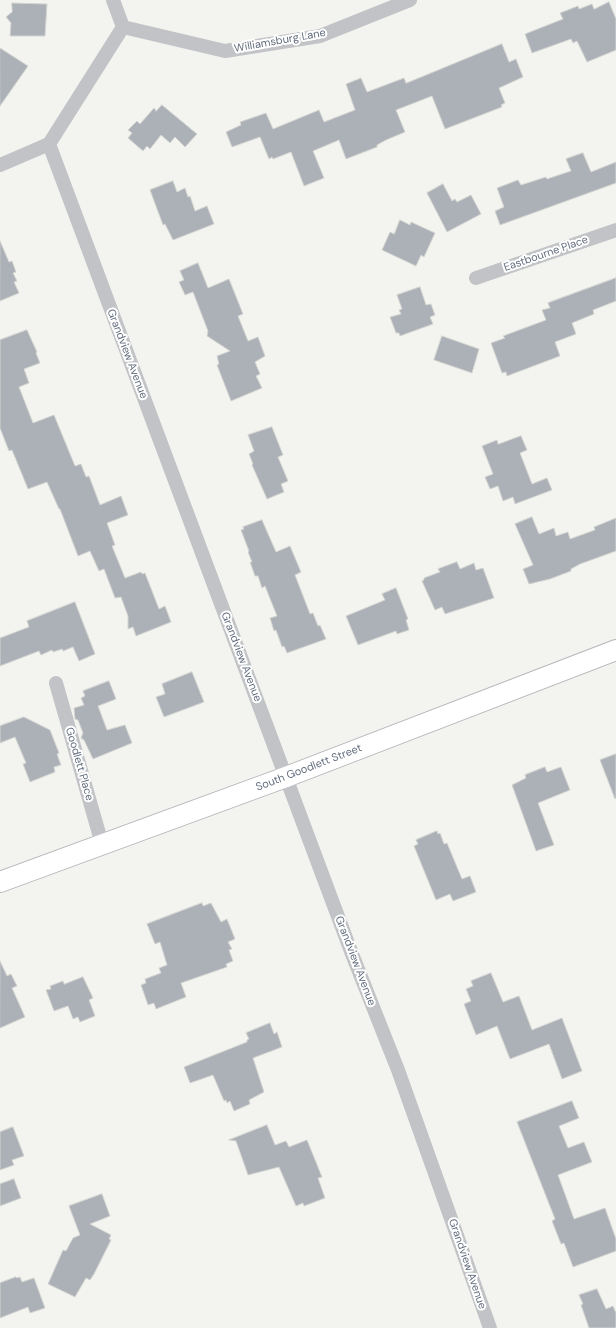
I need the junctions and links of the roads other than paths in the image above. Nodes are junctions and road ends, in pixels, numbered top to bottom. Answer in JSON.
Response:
{"nodes":[{"id":1,"x":113,"y":0,"type":"edge"},
{"id":2,"x":410,"y":0,"type":"edge"},
{"id":3,"x":123,"y":27,"type":"junction"},
{"id":4,"x":49,"y":144,"type":"junction"},
{"id":5,"x":0,"y":165,"type":"edge"},
{"id":6,"x":616,"y":230,"type":"edge"},
{"id":7,"x":476,"y":278,"type":"dead end"},
{"id":8,"x":616,"y":650,"type":"edge"},
{"id":9,"x":56,"y":683,"type":"dead end"},
{"id":10,"x":286,"y":777,"type":"junction"},
{"id":11,"x":102,"y":844,"type":"junction"},
{"id":12,"x":0,"y":882,"type":"edge"},
{"id":13,"x":490,"y":1328,"type":"edge"}],
"edges":[{"from":1,"to":3,"type":"street"},
{"from":2,"to":3,"type":"street","name":"Williamsburg Lane"},
{"from":3,"to":4,"type":"street"},
{"from":4,"to":5,"type":"street"},
{"from":4,"to":10,"type":"street","name":"Grandview Avenue"},
{"from":6,"to":7,"type":"street","name":"Eastbourne Place"},
{"from":8,"to":10,"type":"main road","name":"South Goodlett Street"},
{"from":9,"to":11,"type":"street","name":"Goodlett Place"},
{"from":10,"to":11,"type":"main road","name":"South Goodlett Street"},
{"from":10,"to":13,"type":"street","name":"Grandview Avenue"},
{"from":11,"to":12,"type":"main road","name":"South Goodlett Street"}]}
